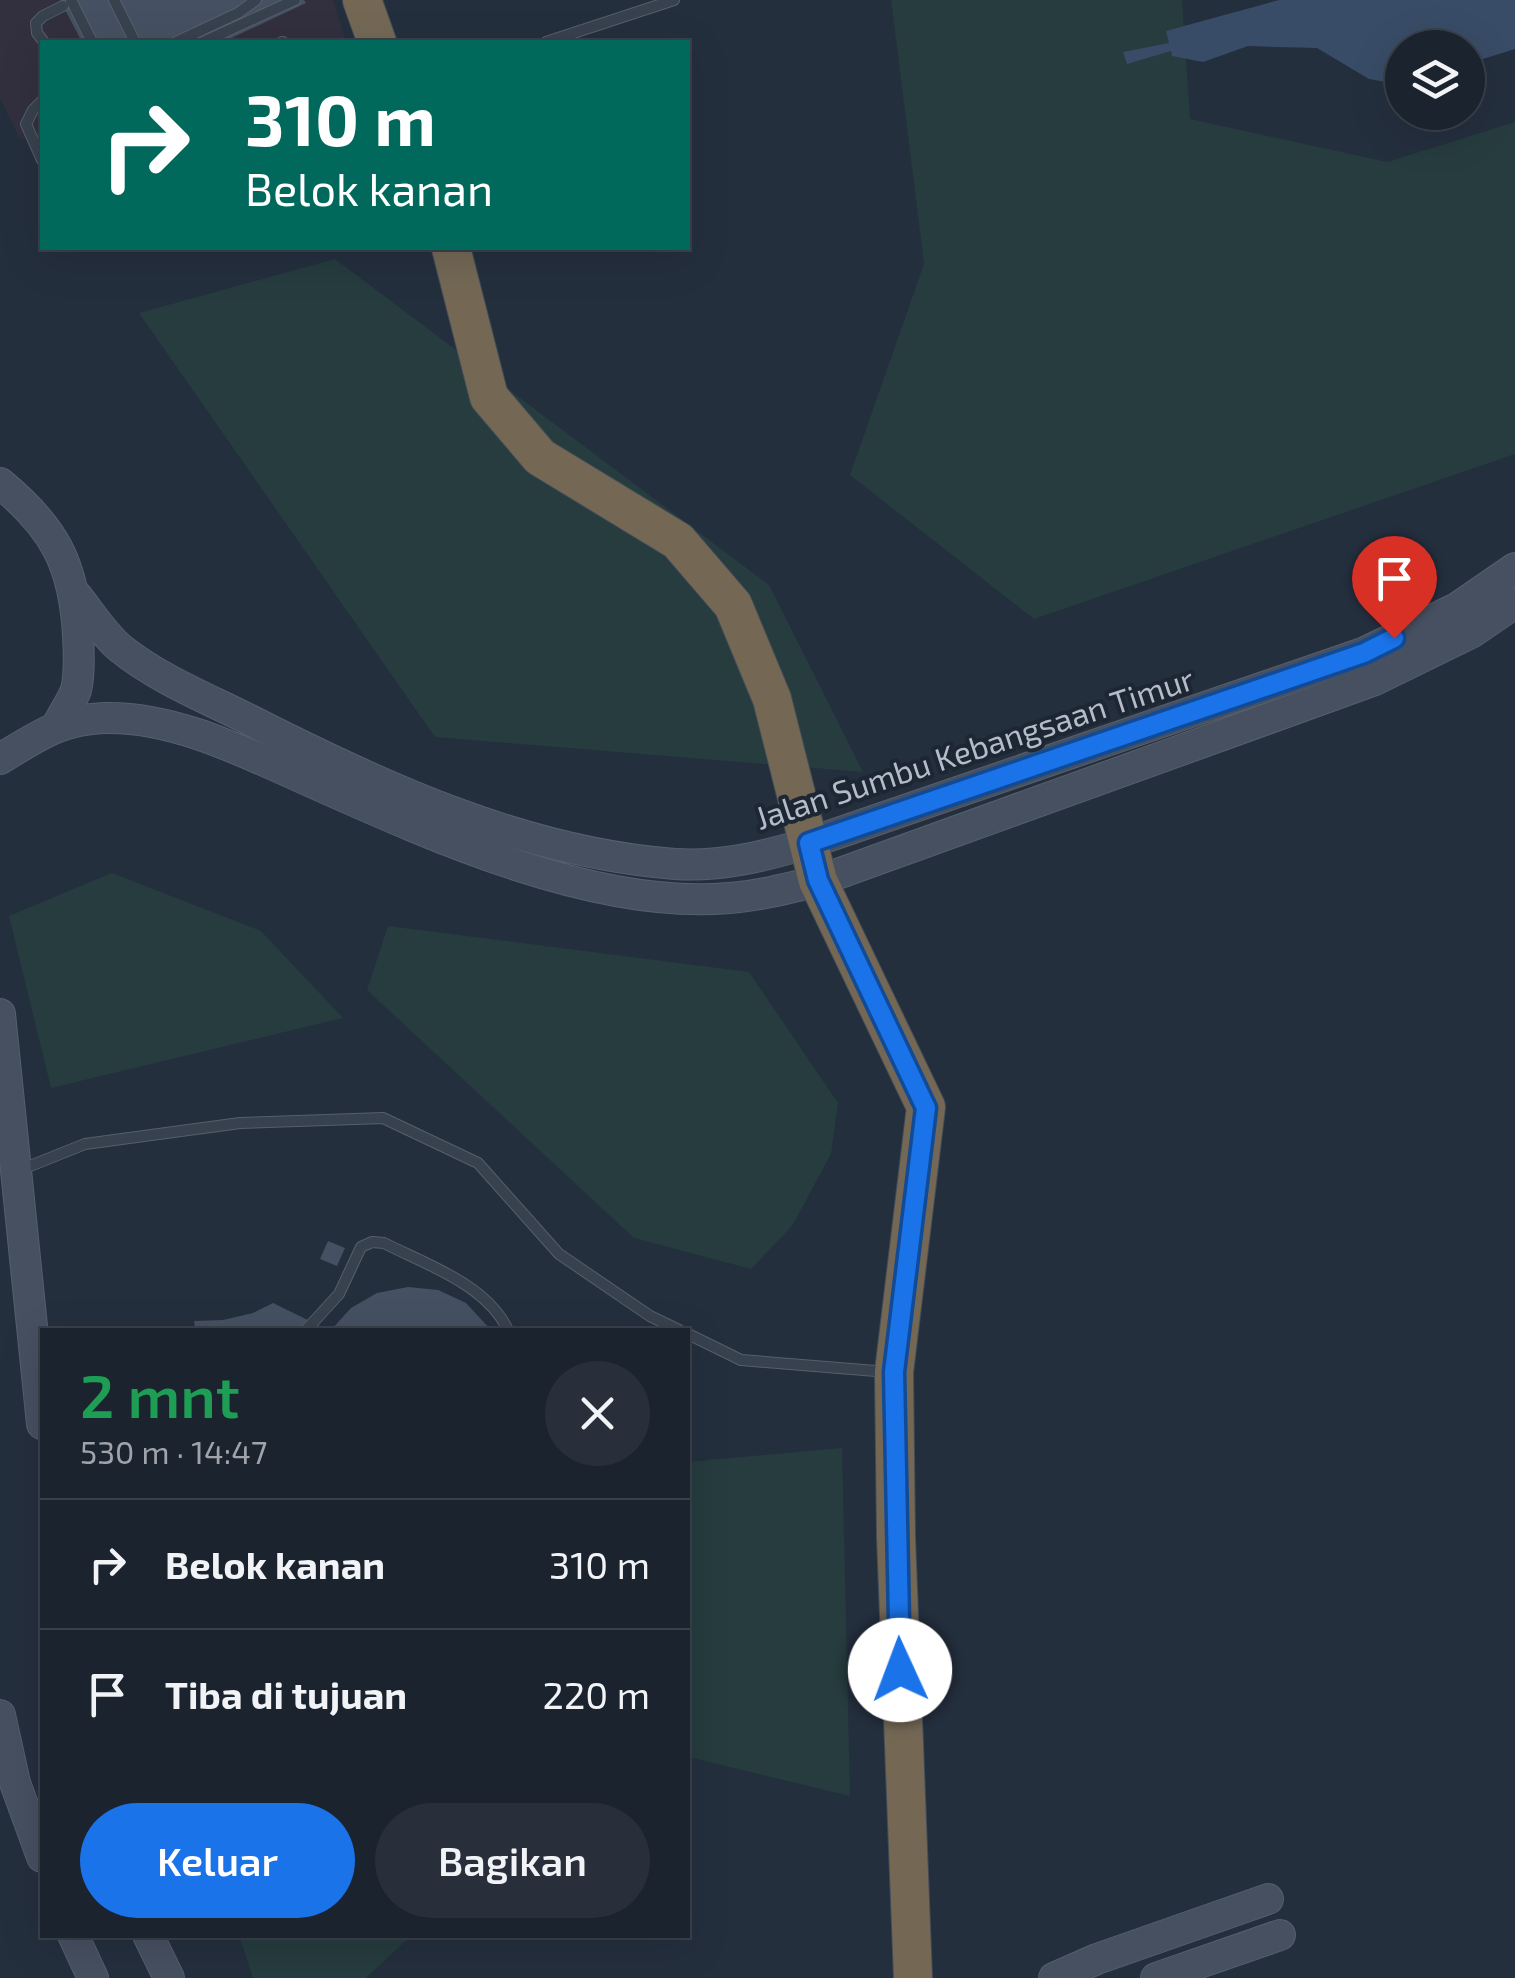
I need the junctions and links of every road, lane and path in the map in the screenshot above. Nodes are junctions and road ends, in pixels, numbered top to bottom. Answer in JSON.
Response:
{"nodes":[{"id":1,"x":114,"y":0,"type":"edge"},
{"id":2,"x":257,"y":0,"type":"edge"},
{"id":3,"x":294,"y":0,"type":"edge"},
{"id":4,"x":362,"y":0,"type":"edge"},
{"id":5,"x":674,"y":0,"type":"edge"},
{"id":6,"x":67,"y":3,"type":"edge"},
{"id":7,"x":265,"y":13,"type":"junction"},
{"id":8,"x":42,"y":40,"type":"edge"},
{"id":9,"x":91,"y":40,"type":"edge"},
{"id":10,"x":135,"y":40,"type":"edge"},
{"id":11,"x":180,"y":40,"type":"edge"},
{"id":12,"x":207,"y":40,"type":"edge"},
{"id":13,"x":376,"y":40,"type":"edge"},
{"id":14,"x":552,"y":40,"type":"edge"},
{"id":15,"x":40,"y":104,"type":"edge"},
{"id":16,"x":40,"y":156,"type":"edge"},
{"id":17,"x":452,"y":250,"type":"edge"},
{"id":18,"x":0,"y":483,"type":"edge"},
{"id":19,"x":1515,"y":568,"type":"edge"},
{"id":20,"x":76,"y":596,"type":"junction"},
{"id":21,"x":1515,"y":603,"type":"edge"},
{"id":22,"x":58,"y":724,"type":"junction"},
{"id":23,"x":0,"y":759,"type":"edge"},
{"id":24,"x":809,"y":843,"type":"junction"},
{"id":25,"x":818,"y":880,"type":"junction"},
{"id":26,"x":0,"y":1014,"type":"edge"},
{"id":27,"x":16,"y":1172,"type":"junction"},
{"id":28,"x":308,"y":1328,"type":"edge"},
{"id":29,"x":506,"y":1328,"type":"edge"},
{"id":30,"x":675,"y":1328,"type":"edge"},
{"id":31,"x":690,"y":1335,"type":"edge"},
{"id":32,"x":894,"y":1372,"type":"junction"},
{"id":33,"x":40,"y":1390,"type":"edge"},
{"id":34,"x":0,"y":1715,"type":"edge"},
{"id":35,"x":40,"y":1852,"type":"edge"},
{"id":36,"x":1268,"y":1899,"type":"dead end"},
{"id":37,"x":1280,"y":1935,"type":"dead end"},
{"id":38,"x":74,"y":1938,"type":"edge"},
{"id":39,"x":149,"y":1938,"type":"edge"},
{"id":40,"x":94,"y":1978,"type":"edge"},
{"id":41,"x":168,"y":1978,"type":"edge"},
{"id":42,"x":914,"y":1978,"type":"edge"},
{"id":43,"x":1054,"y":1978,"type":"edge"},
{"id":44,"x":1156,"y":1978,"type":"edge"}],
"edges":[{"from":1,"to":10,"type":"lane"},
{"from":2,"to":7,"type":"lane"},
{"from":2,"to":11,"type":"lane"},
{"from":3,"to":7,"type":"lane"},
{"from":4,"to":13,"type":"highway"},
{"from":5,"to":14,"type":"lane"},
{"from":6,"to":8,"type":"lane"},
{"from":6,"to":9,"type":"lane"},
{"from":7,"to":12,"type":"lane"},
{"from":15,"to":16,"type":"lane"},
{"from":17,"to":24,"type":"highway"},
{"from":18,"to":20,"type":"street","name":"Jalan Sumbu Kebangsaan Timur"},
{"from":19,"to":24,"type":"street","name":"Jalan Sumbu Kebangsaan Timur"},
{"from":20,"to":22,"type":"street","name":"Jalan Sumbu Kebangsaan Timur"},
{"from":20,"to":24,"type":"street","name":"Jalan Sumbu Kebangsaan Timur"},
{"from":21,"to":25,"type":"street","name":"Jalan Sumbu Kebangsaan Timur"},
{"from":22,"to":23,"type":"street","name":"Jalan Sumbu Kebangsaan Timur"},
{"from":22,"to":25,"type":"street","name":"Jalan Sumbu Kebangsaan Timur"},
{"from":24,"to":25,"type":"highway"},
{"from":25,"to":32,"type":"highway"},
{"from":26,"to":27,"type":"street"},
{"from":27,"to":30,"type":"lane"},
{"from":27,"to":33,"type":"street"},
{"from":28,"to":29,"type":"lane"},
{"from":31,"to":32,"type":"lane"},
{"from":32,"to":42,"type":"highway"},
{"from":34,"to":35,"type":"street"},
{"from":36,"to":43,"type":"street"},
{"from":37,"to":44,"type":"street"},
{"from":38,"to":40,"type":"street"},
{"from":39,"to":41,"type":"street"}]}
